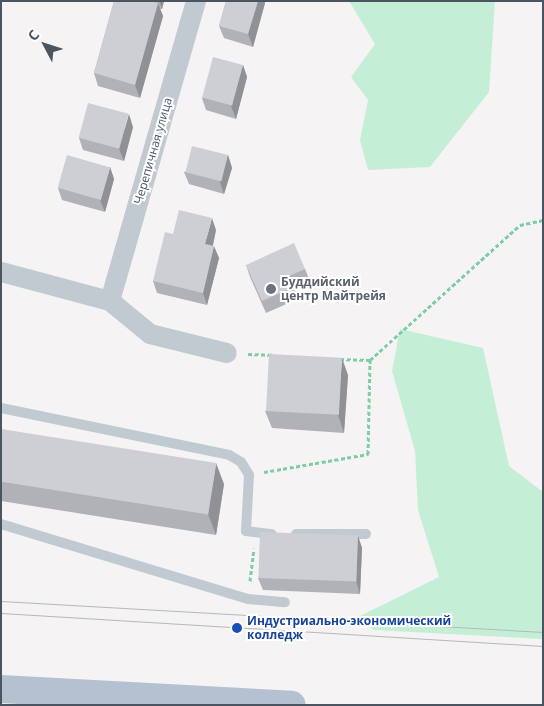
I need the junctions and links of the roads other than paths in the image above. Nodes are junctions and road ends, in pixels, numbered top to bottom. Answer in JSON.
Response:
{"nodes":[{"id":1,"x":196,"y":1,"type":"edge"},
{"id":2,"x":1,"y":272,"type":"edge"},
{"id":3,"x":110,"y":301,"type":"junction"},
{"id":4,"x":227,"y":353,"type":"road end"},
{"id":5,"x":1,"y":408,"type":"edge"},
{"id":6,"x":1,"y":524,"type":"edge"},
{"id":7,"x":366,"y":534,"type":"dead end"},
{"id":8,"x":285,"y":602,"type":"dead end"},
{"id":9,"x":1,"y":689,"type":"edge"},
{"id":10,"x":292,"y":705,"type":"edge"}],
"edges":[{"from":1,"to":3,"type":"street","name":"Черепичная улица"},
{"from":2,"to":3,"type":"street"},
{"from":3,"to":4,"type":"street"},
{"from":5,"to":7,"type":"lane"},
{"from":6,"to":8,"type":"lane"},
{"from":9,"to":10,"type":"main road"}]}
